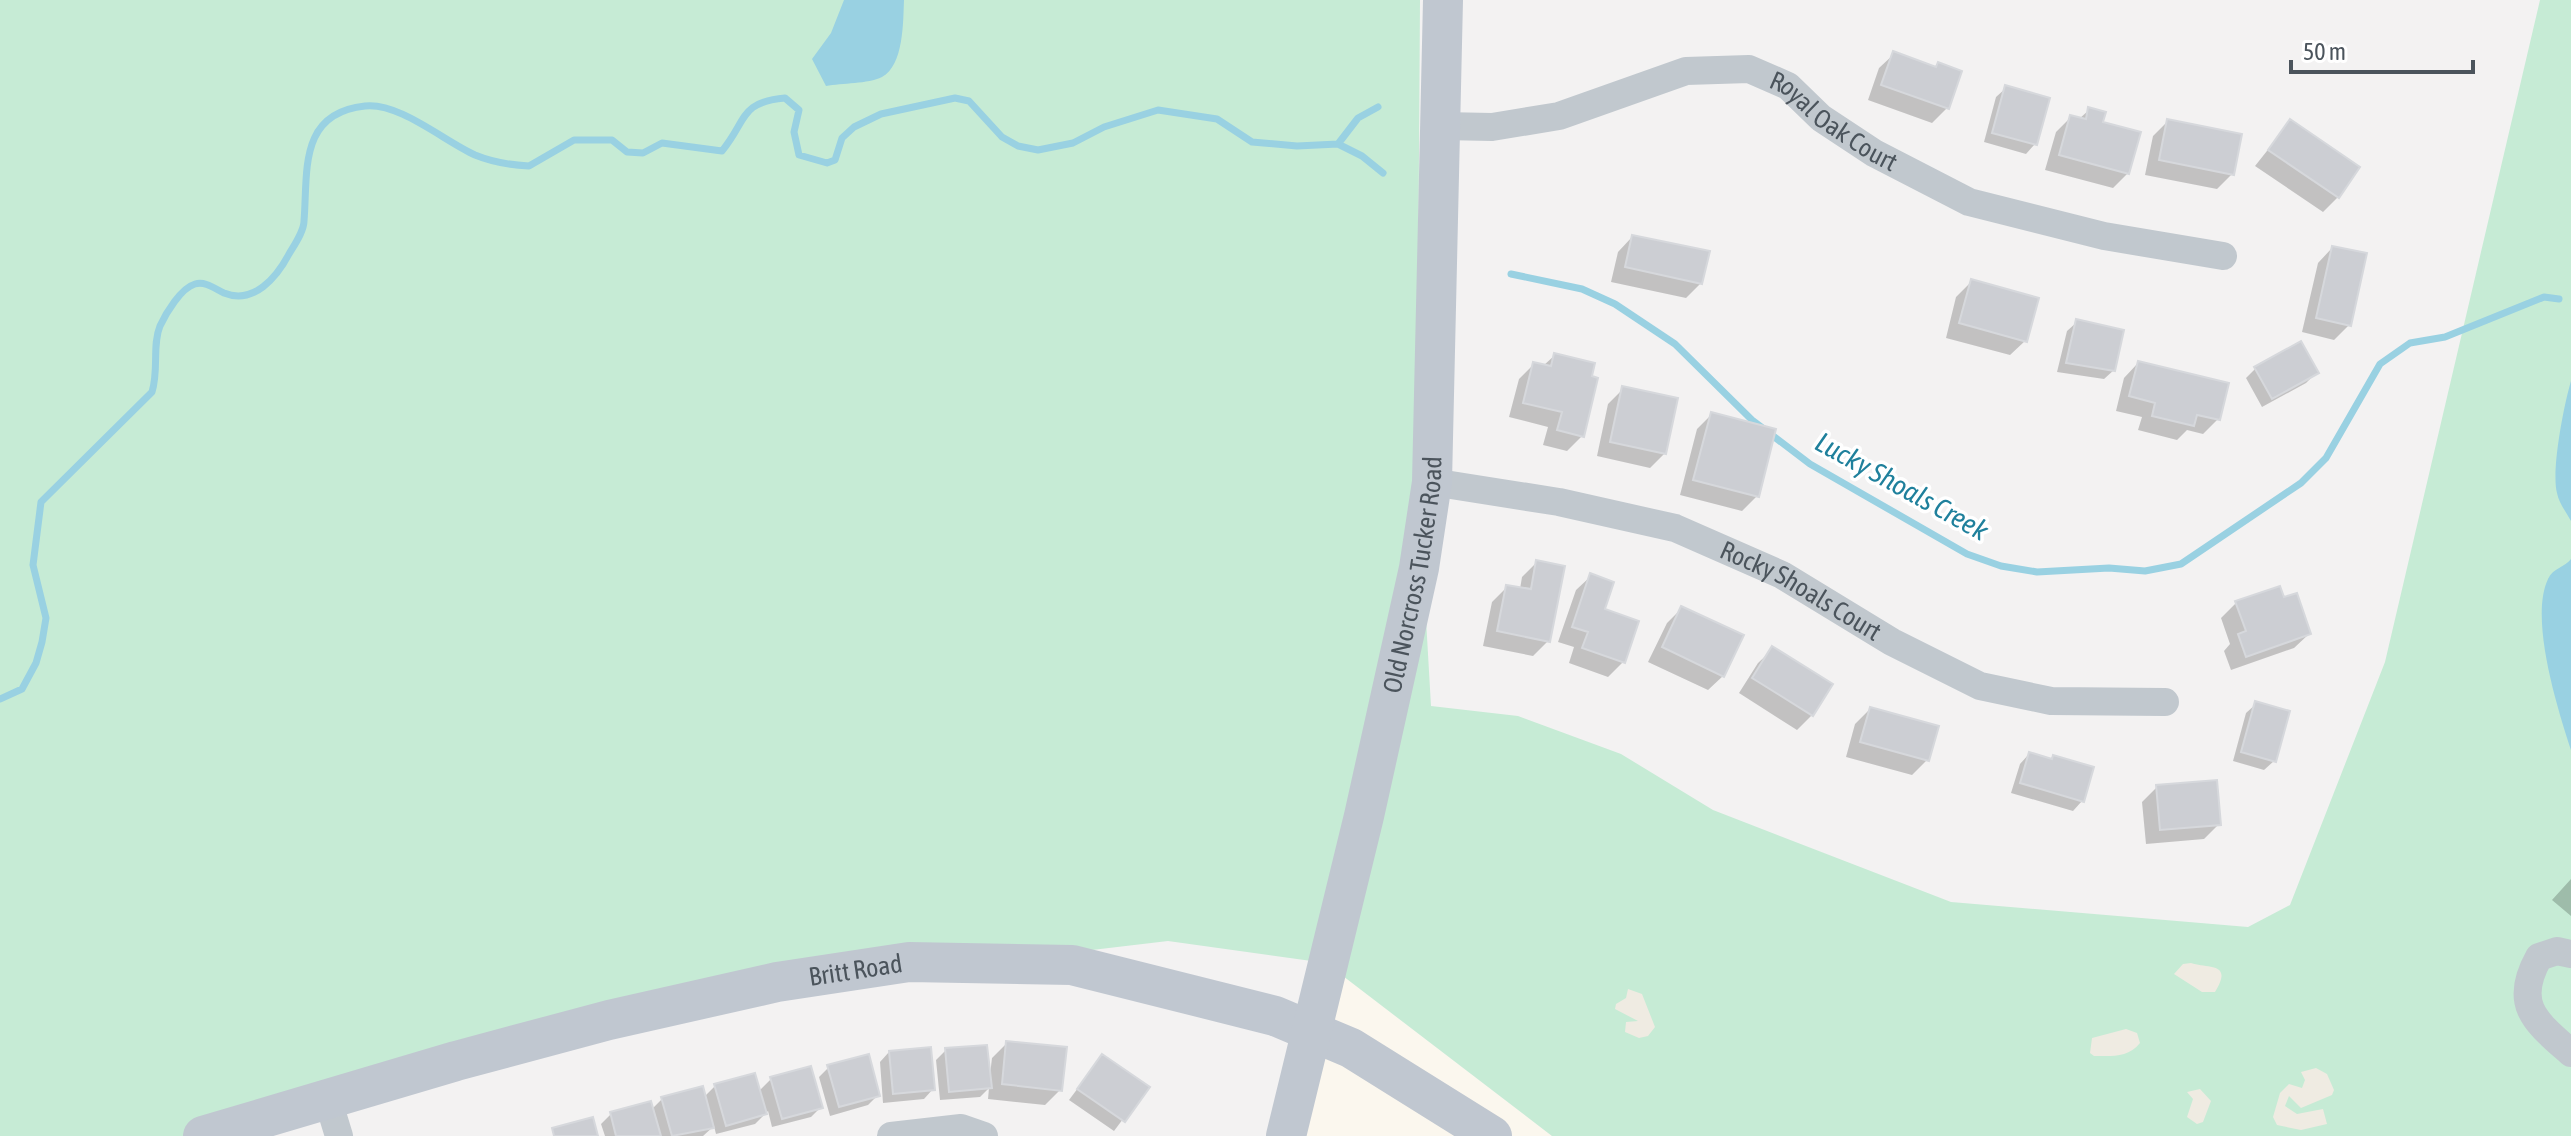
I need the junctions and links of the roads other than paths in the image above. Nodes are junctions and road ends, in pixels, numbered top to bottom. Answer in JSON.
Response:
{"nodes":[{"id":1,"x":1443,"y":0,"type":"edge"},
{"id":2,"x":1442,"y":126,"type":"junction"},
{"id":3,"x":2223,"y":256,"type":"dead end"},
{"id":4,"x":1432,"y":482,"type":"junction"},
{"id":5,"x":2165,"y":702,"type":"dead end"},
{"id":6,"x":2571,"y":954,"type":"edge"},
{"id":7,"x":1312,"y":1029,"type":"junction"},
{"id":8,"x":2571,"y":1053,"type":"edge"},
{"id":9,"x":333,"y":1118,"type":"edge"},
{"id":10,"x":203,"y":1136,"type":"edge"},
{"id":11,"x":891,"y":1136,"type":"edge"},
{"id":12,"x":984,"y":1136,"type":"edge"},
{"id":13,"x":1286,"y":1136,"type":"edge"},
{"id":14,"x":1492,"y":1136,"type":"edge"}],
"edges":[{"from":1,"to":2,"type":"street","name":"Old Norcross Tucker Road"},
{"from":2,"to":3,"type":"street","name":"Royal Oak Court"},
{"from":2,"to":4,"type":"street","name":"Old Norcross Tucker Road"},
{"from":4,"to":5,"type":"street","name":"Rocky Shoals Court"},
{"from":4,"to":7,"type":"street","name":"Old Norcross Tucker Road"},
{"from":6,"to":8,"type":"street"},
{"from":7,"to":9,"type":"street","name":"Britt Road"},
{"from":7,"to":13,"type":"street","name":"Old Norcross Tucker Road"},
{"from":7,"to":14,"type":"street","name":"Britt Road"},
{"from":9,"to":10,"type":"street","name":"Britt Road"},
{"from":11,"to":12,"type":"street"}]}
